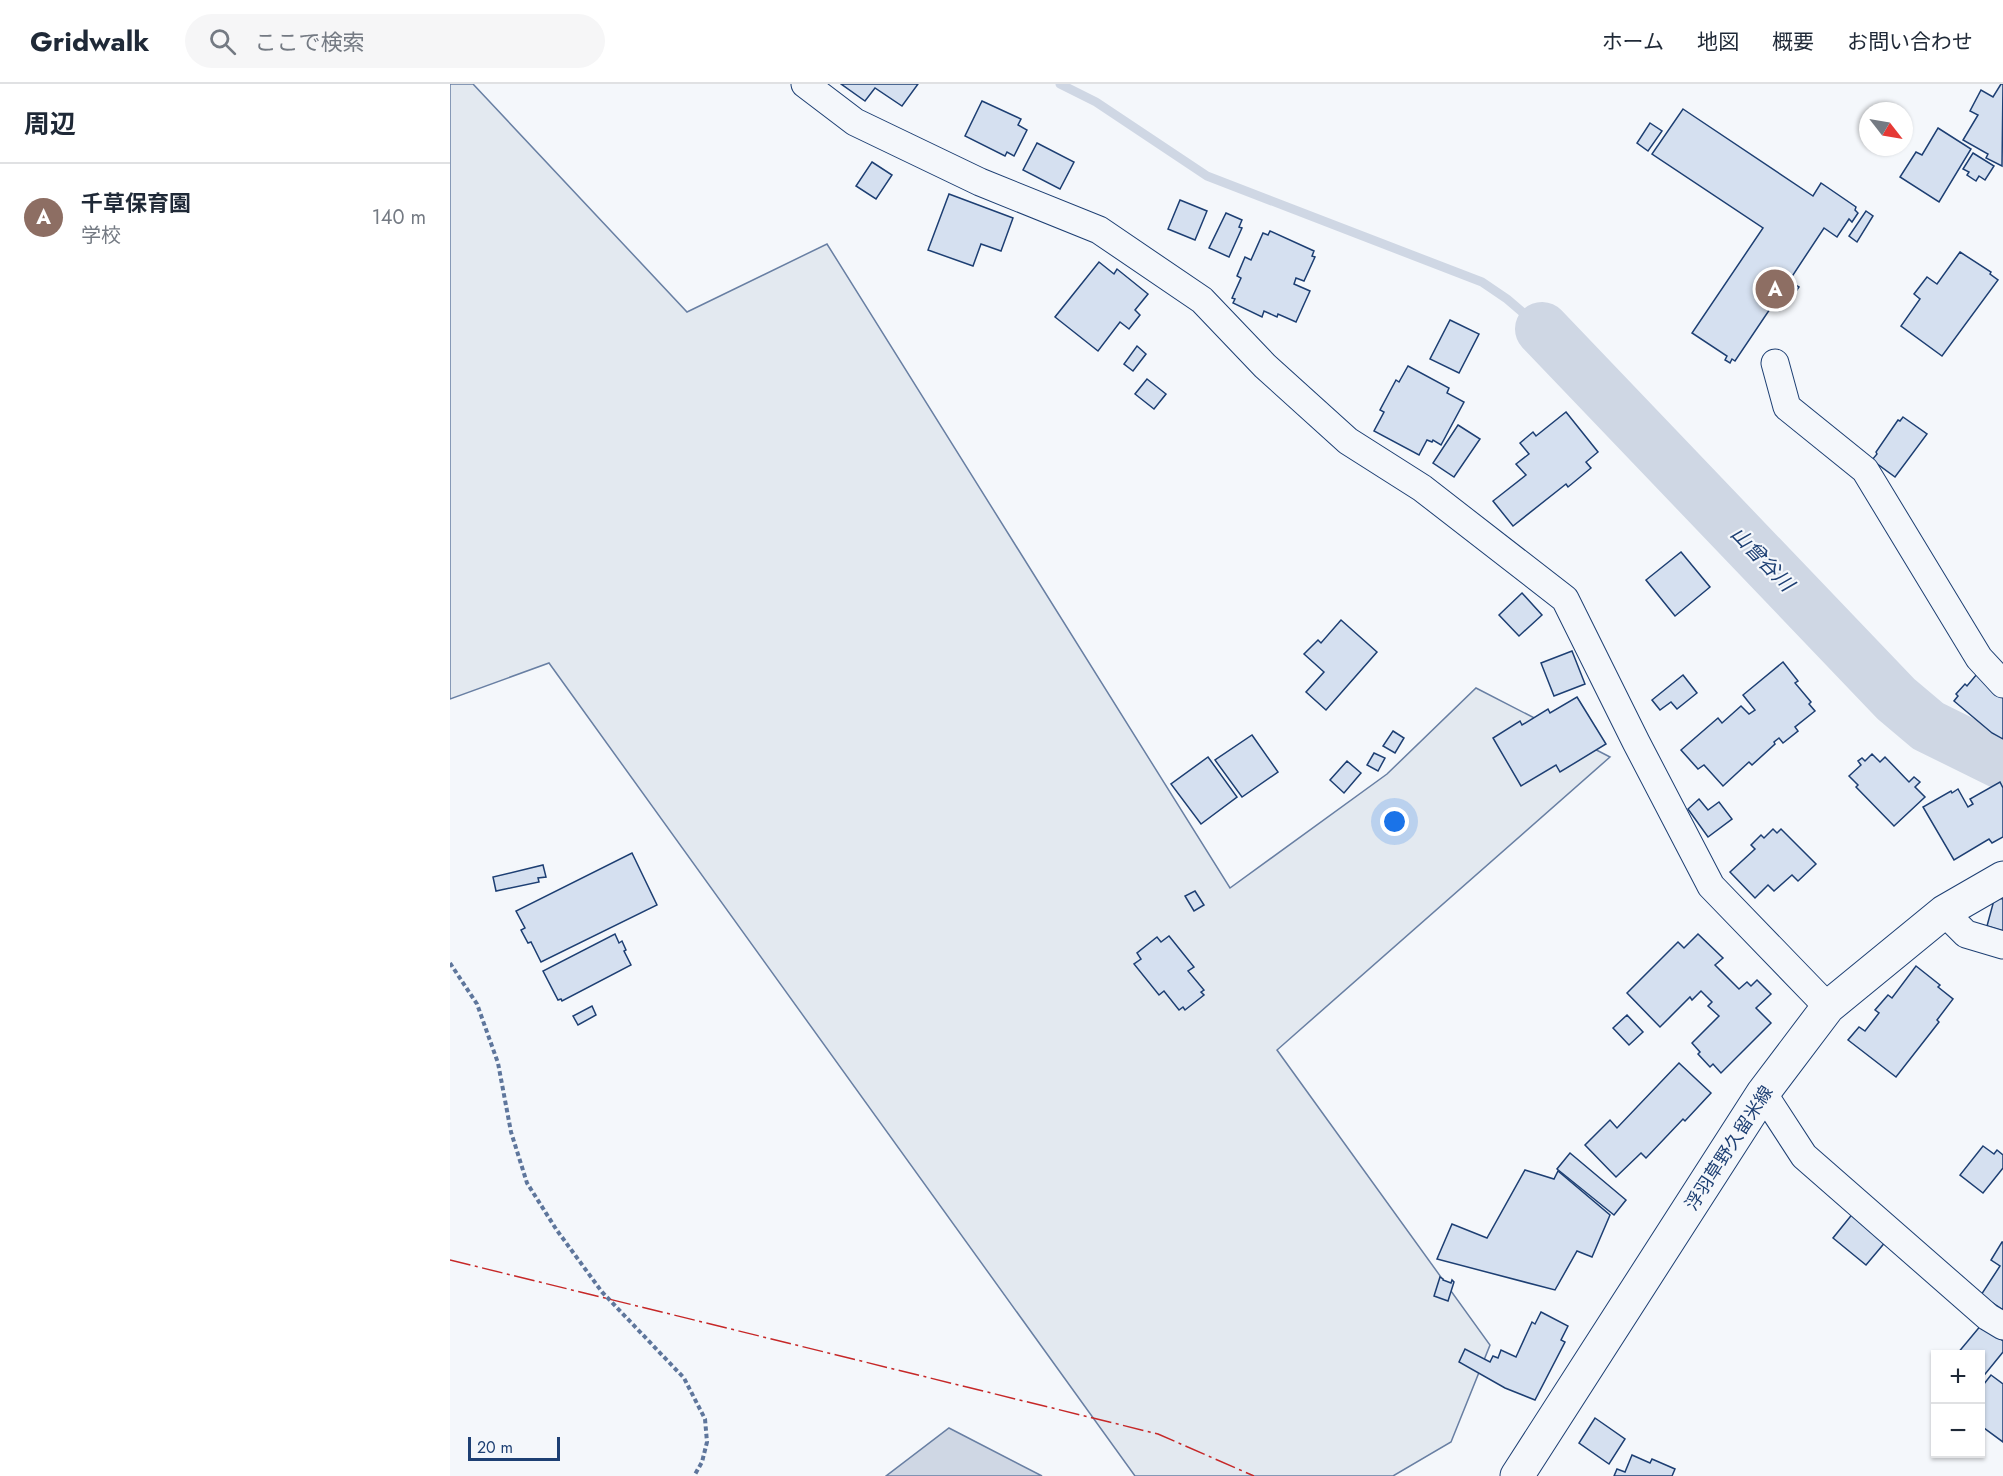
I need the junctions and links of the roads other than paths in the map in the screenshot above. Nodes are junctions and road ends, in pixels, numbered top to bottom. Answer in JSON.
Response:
{"nodes":[{"id":1,"x":805,"y":84,"type":"edge"},
{"id":2,"x":1775,"y":363,"type":"dead end"},
{"id":3,"x":2003,"y":684,"type":"edge"},
{"id":4,"x":2003,"y":878,"type":"edge"},
{"id":5,"x":1944,"y":912,"type":"junction"},
{"id":6,"x":2003,"y":945,"type":"edge"},
{"id":7,"x":1828,"y":1007,"type":"junction"},
{"id":8,"x":1763,"y":1093,"type":"junction"},
{"id":9,"x":2003,"y":1326,"type":"edge"},
{"id":10,"x":1517,"y":1476,"type":"edge"}],
"edges":[{"from":1,"to":7,"type":"street"},
{"from":2,"to":3,"type":"street"},
{"from":4,"to":5,"type":"main road","name":"浮羽草野久留米線"},
{"from":5,"to":6,"type":"street"},
{"from":5,"to":7,"type":"main road","name":"浮羽草野久留米線"},
{"from":7,"to":8,"type":"main road","name":"浮羽草野久留米線"},
{"from":8,"to":9,"type":"street"},
{"from":8,"to":10,"type":"main road","name":"浮羽草野久留米線"}]}
